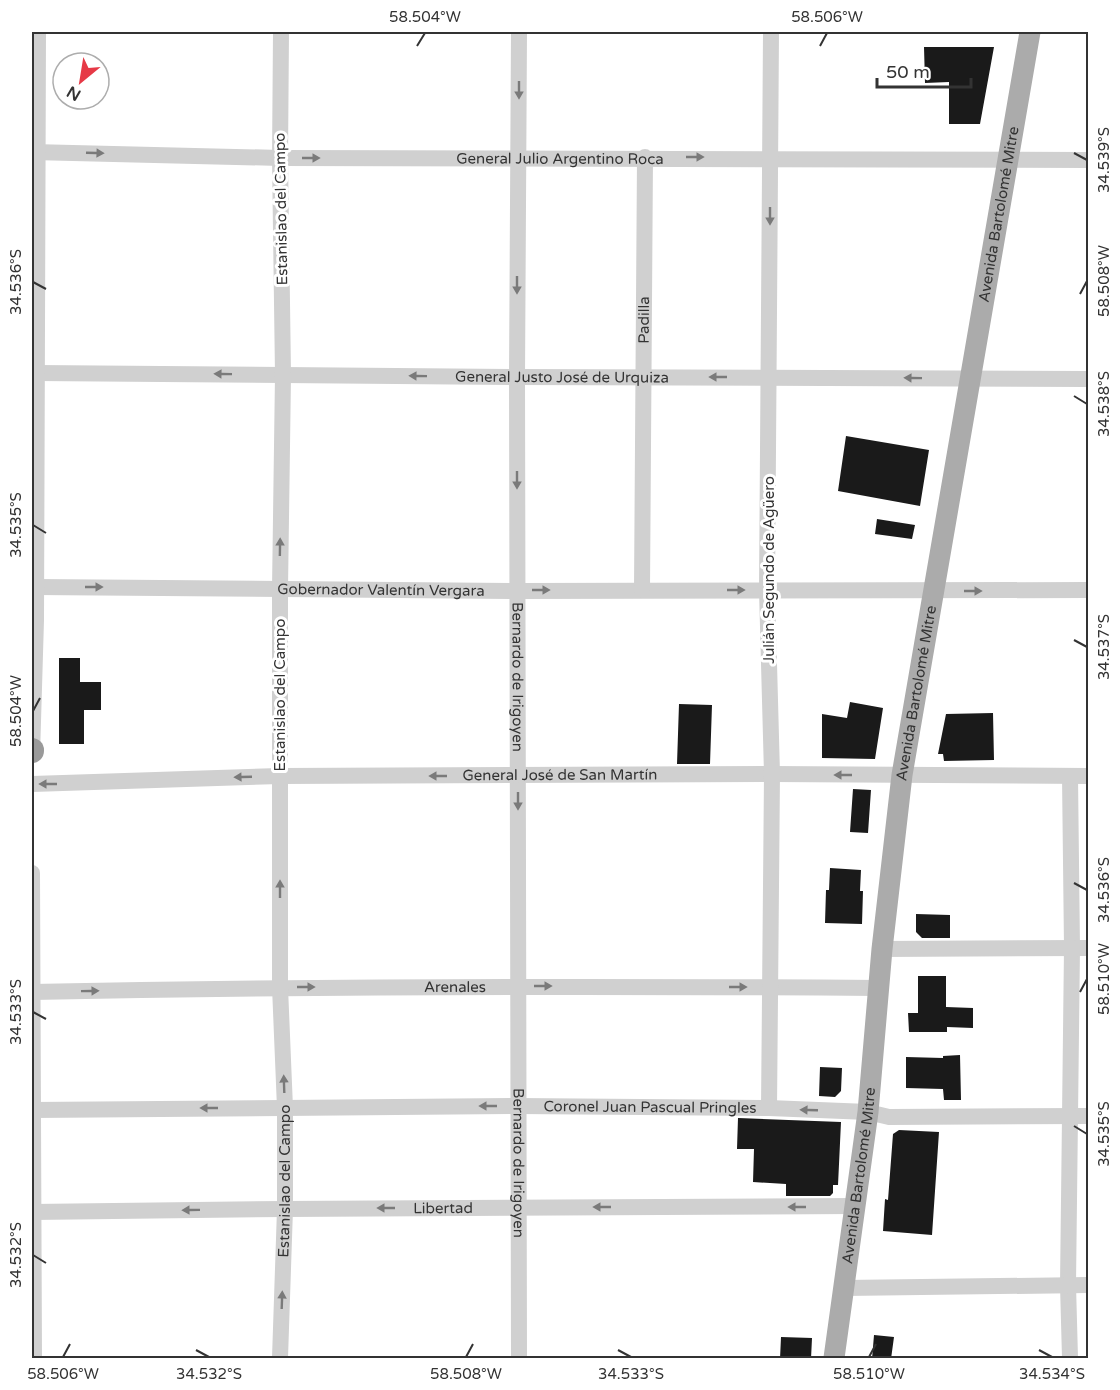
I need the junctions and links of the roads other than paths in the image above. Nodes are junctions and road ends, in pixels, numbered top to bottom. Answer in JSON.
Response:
{"nodes":[{"id":1,"x":38,"y":32,"type":"edge"},
{"id":2,"x":281,"y":32,"type":"edge"},
{"id":3,"x":519,"y":32,"type":"edge"},
{"id":4,"x":771,"y":32,"type":"edge"},
{"id":5,"x":1030,"y":32,"type":"edge"},
{"id":6,"x":34,"y":152,"type":"edge"},
{"id":7,"x":645,"y":157,"type":"junction"},
{"id":8,"x":280,"y":158,"type":"junction"},
{"id":9,"x":518,"y":158,"type":"junction"},
{"id":10,"x":770,"y":158,"type":"junction"},
{"id":11,"x":1008,"y":159,"type":"junction"},
{"id":12,"x":1089,"y":160,"type":"edge"},
{"id":13,"x":36,"y":373,"type":"junction"},
{"id":14,"x":283,"y":375,"type":"junction"},
{"id":15,"x":643,"y":376,"type":"junction"},
{"id":16,"x":517,"y":377,"type":"junction"},
{"id":17,"x":769,"y":377,"type":"junction"},
{"id":18,"x":971,"y":379,"type":"junction"},
{"id":19,"x":1089,"y":379,"type":"edge"},
{"id":20,"x":35,"y":587,"type":"junction"},
{"id":21,"x":280,"y":589,"type":"junction"},
{"id":22,"x":642,"y":590,"type":"junction"},
{"id":23,"x":767,"y":590,"type":"junction"},
{"id":24,"x":1089,"y":590,"type":"edge"},
{"id":25,"x":517,"y":591,"type":"junction"},
{"id":26,"x":934,"y":591,"type":"junction"},
{"id":27,"x":32,"y":752,"type":"edge"},
{"id":28,"x":772,"y":774,"type":"junction"},
{"id":29,"x":902,"y":775,"type":"junction"},
{"id":30,"x":280,"y":776,"type":"junction"},
{"id":31,"x":518,"y":776,"type":"junction"},
{"id":32,"x":1070,"y":776,"type":"junction"},
{"id":33,"x":1089,"y":776,"type":"edge"},
{"id":34,"x":32,"y":784,"type":"edge"},
{"id":35,"x":32,"y":873,"type":"edge"},
{"id":36,"x":1080,"y":948,"type":"edge"},
{"id":37,"x":882,"y":950,"type":"junction"},
{"id":38,"x":517,"y":986,"type":"junction"},
{"id":39,"x":280,"y":987,"type":"junction"},
{"id":40,"x":771,"y":988,"type":"junction"},
{"id":41,"x":879,"y":988,"type":"junction"},
{"id":42,"x":32,"y":992,"type":"edge"},
{"id":43,"x":518,"y":1106,"type":"junction"},
{"id":44,"x":285,"y":1108,"type":"junction"},
{"id":45,"x":769,"y":1108,"type":"junction"},
{"id":46,"x":32,"y":1110,"type":"edge"},
{"id":47,"x":868,"y":1112,"type":"junction"},
{"id":48,"x":1070,"y":1116,"type":"junction"},
{"id":49,"x":1089,"y":1116,"type":"edge"},
{"id":50,"x":855,"y":1206,"type":"junction"},
{"id":51,"x":518,"y":1207,"type":"junction"},
{"id":52,"x":285,"y":1209,"type":"junction"},
{"id":53,"x":32,"y":1212,"type":"edge"},
{"id":54,"x":1068,"y":1285,"type":"junction"},
{"id":55,"x":1089,"y":1285,"type":"edge"},
{"id":56,"x":844,"y":1288,"type":"junction"},
{"id":57,"x":34,"y":1359,"type":"edge"},
{"id":58,"x":280,"y":1359,"type":"edge"},
{"id":59,"x":519,"y":1359,"type":"edge"},
{"id":60,"x":834,"y":1359,"type":"edge"},
{"id":61,"x":1071,"y":1359,"type":"edge"}],
"edges":[{"from":1,"to":6,"type":"street"},
{"from":2,"to":8,"type":"street","name":"Estanislao del Campo"},
{"from":3,"to":9,"type":"street","name":"Bernardo de Irigoyen","one_way":true},
{"from":4,"to":10,"type":"street","name":"Julián Segundo de Agüero"},
{"from":5,"to":11,"type":"main road","name":"Avenida Bartolomé Mitre"},
{"from":6,"to":8,"type":"street","name":"General Julio Argentino Roca","one_way":true},
{"from":6,"to":13,"type":"street"},
{"from":7,"to":9,"type":"street","name":"General Julio Argentino Roca"},
{"from":7,"to":10,"type":"street","name":"General Julio Argentino Roca","one_way":true},
{"from":7,"to":15,"type":"street","name":"Padilla"},
{"from":8,"to":9,"type":"street","name":"General Julio Argentino Roca","one_way":true},
{"from":8,"to":14,"type":"street","name":"Estanislao del Campo"},
{"from":9,"to":16,"type":"street","name":"Bernardo de Irigoyen","one_way":true},
{"from":10,"to":11,"type":"street","name":"General Julio Argentino Roca"},
{"from":10,"to":17,"type":"street","name":"Julián Segundo de Agüero","one_way":true},
{"from":11,"to":12,"type":"street","name":"General Julio Argentino Roca"},
{"from":11,"to":18,"type":"main road","name":"Avenida Bartolomé Mitre"},
{"from":14,"to":13,"type":"street","name":"General Justo José de Urquiza","one_way":true},
{"from":13,"to":20,"type":"street"},
{"from":16,"to":14,"type":"street","name":"General Justo José de Urquiza","one_way":true},
{"from":21,"to":14,"type":"street","name":"Estanislao del Campo","one_way":true},
{"from":15,"to":16,"type":"street","name":"General Justo José de Urquiza"},
{"from":17,"to":15,"type":"street","name":"General Justo José de Urquiza","one_way":true},
{"from":15,"to":22,"type":"street","name":"Padilla"},
{"from":16,"to":25,"type":"street","name":"Bernardo de Irigoyen","one_way":true},
{"from":18,"to":17,"type":"street","name":"General Justo José de Urquiza","one_way":true},
{"from":17,"to":23,"type":"street","name":"Julián Segundo de Agüero"},
{"from":18,"to":19,"type":"street","name":"General Justo José de Urquiza"},
{"from":18,"to":26,"type":"main road","name":"Avenida Bartolomé Mitre"},
{"from":20,"to":21,"type":"street","name":"Gobernador Valentín Vergara","one_way":true},
{"from":20,"to":27,"type":"street"},
{"from":21,"to":25,"type":"street","name":"Gobernador Valentín Vergara"},
{"from":21,"to":30,"type":"street","name":"Estanislao del Campo"},
{"from":22,"to":23,"type":"street","name":"Gobernador Valentín Vergara","one_way":true},
{"from":25,"to":22,"type":"street","name":"Gobernador Valentín Vergara","one_way":true},
{"from":23,"to":26,"type":"street","name":"Gobernador Valentín Vergara"},
{"from":23,"to":28,"type":"street","name":"Julián Segundo de Agüero"},
{"from":26,"to":24,"type":"street","name":"Gobernador Valentín Vergara","one_way":true},
{"from":25,"to":31,"type":"street","name":"Bernardo de Irigoyen"},
{"from":26,"to":29,"type":"main road","name":"Avenida Bartolomé Mitre"},
{"from":29,"to":28,"type":"street","name":"General José de San Martín","one_way":true},
{"from":28,"to":31,"type":"street","name":"General José de San Martín"},
{"from":28,"to":40,"type":"street","name":"Julián Segundo de Agüero"},
{"from":29,"to":32,"type":"street","name":"General José de San Martín"},
{"from":29,"to":37,"type":"main road","name":"Avenida Bartolomé Mitre"},
{"from":31,"to":30,"type":"street","name":"General José de San Martín","one_way":true},
{"from":30,"to":34,"type":"street","name":"General José de San Martín","one_way":true},
{"from":39,"to":30,"type":"street","name":"Estanislao del Campo","one_way":true},
{"from":31,"to":38,"type":"street","name":"Bernardo de Irigoyen","one_way":true},
{"from":32,"to":33,"type":"street","name":"General José de San Martín"},
{"from":32,"to":36,"type":"street"},
{"from":35,"to":42,"type":"street"},
{"from":36,"to":37,"type":"street"},
{"from":36,"to":48,"type":"street"},
{"from":37,"to":41,"type":"main road","name":"Avenida Bartolomé Mitre"},
{"from":39,"to":38,"type":"street","name":"Arenales","one_way":true},
{"from":38,"to":40,"type":"street","name":"Arenales","one_way":true},
{"from":38,"to":43,"type":"street","name":"Bernardo de Irigoyen"},
{"from":42,"to":39,"type":"street","name":"Arenales","one_way":true},
{"from":44,"to":39,"type":"street","name":"Estanislao del Campo","one_way":true},
{"from":40,"to":41,"type":"street","name":"Arenales"},
{"from":40,"to":45,"type":"street","name":"Julián Segundo de Agüero"},
{"from":41,"to":47,"type":"main road","name":"Avenida Bartolomé Mitre"},
{"from":42,"to":46,"type":"street"},
{"from":43,"to":44,"type":"street","name":"Coronel Juan Pascual Pringles","one_way":true},
{"from":43,"to":45,"type":"street","name":"Coronel Juan Pascual Pringles"},
{"from":43,"to":51,"type":"street","name":"Bernardo de Irigoyen"},
{"from":44,"to":46,"type":"street","name":"Coronel Juan Pascual Pringles","one_way":true},
{"from":44,"to":52,"type":"street","name":"Estanislao del Campo"},
{"from":47,"to":45,"type":"street","name":"Coronel Juan Pascual Pringles","one_way":true},
{"from":46,"to":53,"type":"street"},
{"from":47,"to":48,"type":"street","name":"Coronel Juan Pascual Pringles"},
{"from":47,"to":50,"type":"main road","name":"Avenida Bartolomé Mitre"},
{"from":48,"to":49,"type":"street","name":"Coronel Juan Pascual Pringles"},
{"from":48,"to":54,"type":"street"},
{"from":50,"to":51,"type":"street","name":"Libertad","one_way":true},
{"from":50,"to":56,"type":"main road","name":"Avenida Bartolomé Mitre"},
{"from":51,"to":52,"type":"street","name":"Libertad","one_way":true},
{"from":51,"to":59,"type":"street","name":"Bernardo de Irigoyen"},
{"from":52,"to":53,"type":"street","name":"Libertad","one_way":true},
{"from":58,"to":52,"type":"street","name":"Estanislao del Campo","one_way":true},
{"from":53,"to":57,"type":"street"},
{"from":54,"to":55,"type":"street"},
{"from":54,"to":56,"type":"street"},
{"from":54,"to":61,"type":"street"},
{"from":56,"to":60,"type":"main road","name":"Avenida Bartolomé Mitre"}]}
